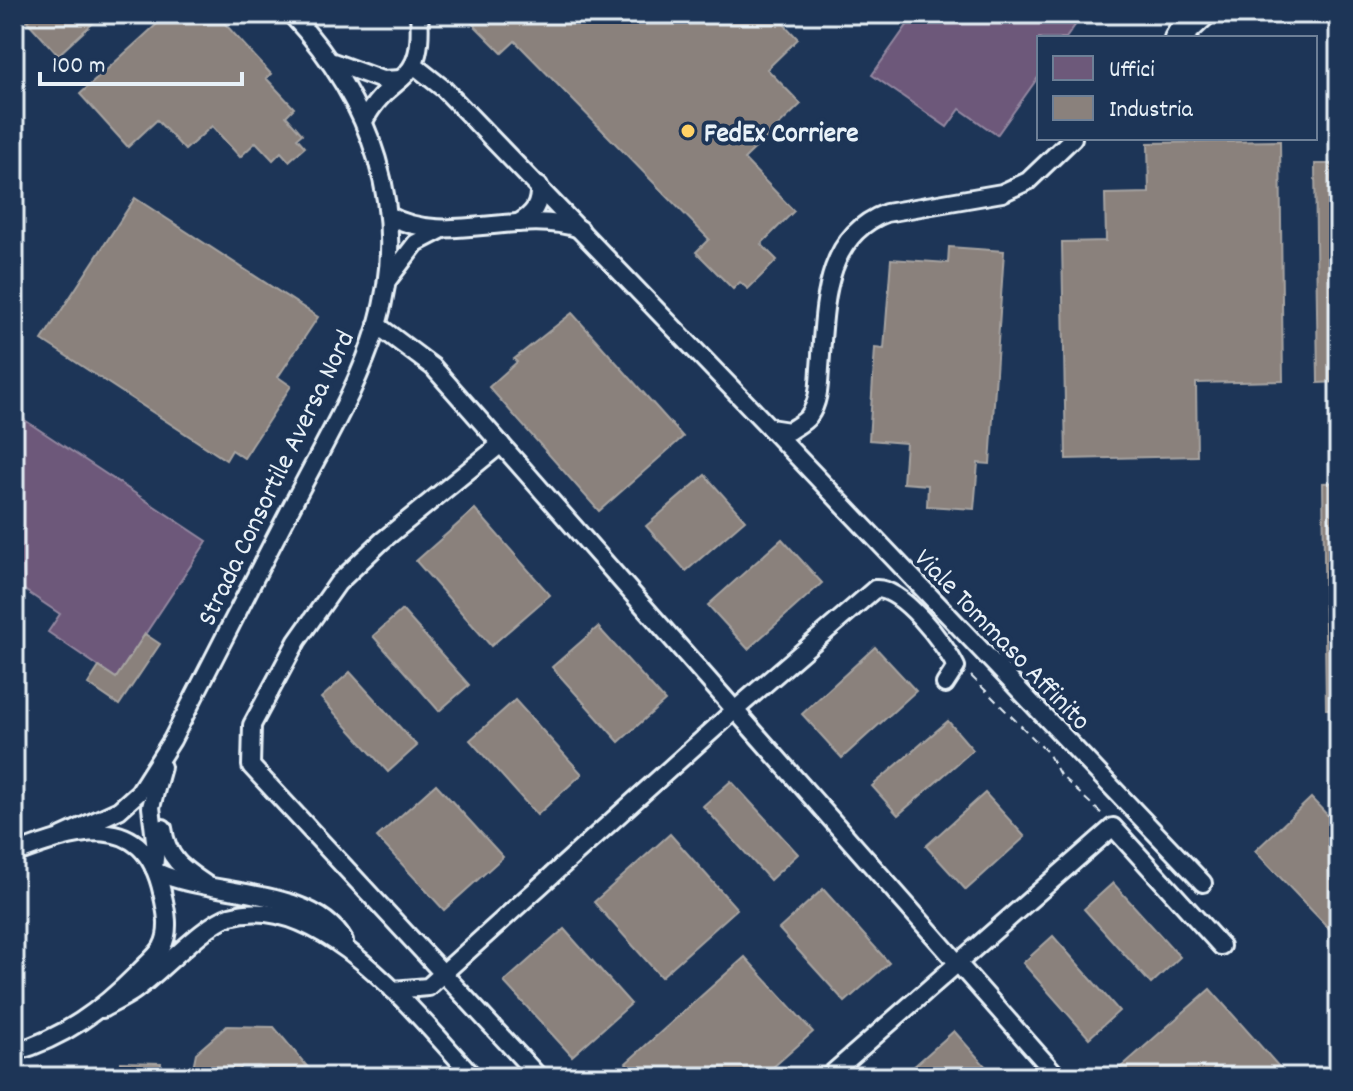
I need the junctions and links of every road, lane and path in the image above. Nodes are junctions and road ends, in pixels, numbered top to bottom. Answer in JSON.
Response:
{"nodes":[{"id":1,"x":291,"y":14,"type":"edge"},
{"id":2,"x":419,"y":14,"type":"edge"},
{"id":3,"x":1186,"y":14,"type":"edge"},
{"id":4,"x":1209,"y":14,"type":"edge"},
{"id":5,"x":1174,"y":36,"type":"edge"},
{"id":6,"x":1185,"y":36,"type":"edge"},
{"id":7,"x":333,"y":62,"type":"junction"},
{"id":8,"x":415,"y":66,"type":"junction"},
{"id":9,"x":401,"y":79,"type":"junction"},
{"id":10,"x":364,"y":121,"type":"junction"},
{"id":11,"x":1071,"y":140,"type":"edge"},
{"id":12,"x":539,"y":186,"type":"junction"},
{"id":13,"x":388,"y":215,"type":"junction"},
{"id":14,"x":518,"y":223,"type":"junction"},
{"id":15,"x":450,"y":227,"type":"junction"},
{"id":16,"x":581,"y":230,"type":"junction"},
{"id":17,"x":386,"y":281,"type":"junction"},
{"id":18,"x":377,"y":325,"type":"junction"},
{"id":19,"x":398,"y":344,"type":"junction"},
{"id":20,"x":365,"y":358,"type":"junction"},
{"id":21,"x":770,"y":428,"type":"junction"},
{"id":22,"x":501,"y":444,"type":"junction"},
{"id":23,"x":956,"y":667,"type":"junction"},
{"id":24,"x":945,"y":684,"type":"dead end"},
{"id":25,"x":735,"y":710,"type":"junction"},
{"id":26,"x":172,"y":740,"type":"junction"},
{"id":27,"x":156,"y":787,"type":"junction"},
{"id":28,"x":1113,"y":827,"type":"junction"},
{"id":29,"x":62,"y":836,"type":"junction"},
{"id":30,"x":14,"y":854,"type":"edge"},
{"id":31,"x":156,"y":870,"type":"junction"},
{"id":32,"x":1203,"y":883,"type":"dead end"},
{"id":33,"x":212,"y":888,"type":"junction"},
{"id":34,"x":347,"y":946,"type":"junction"},
{"id":35,"x":1221,"y":946,"type":"dead end"},
{"id":36,"x":957,"y":962,"type":"junction"},
{"id":37,"x":443,"y":974,"type":"junction"},
{"id":38,"x":428,"y":987,"type":"junction"},
{"id":39,"x":393,"y":990,"type":"junction"},
{"id":40,"x":102,"y":1009,"type":"junction"},
{"id":41,"x":421,"y":1020,"type":"junction"},
{"id":42,"x":14,"y":1052,"type":"edge"},
{"id":43,"x":474,"y":1077,"type":"edge"},
{"id":44,"x":539,"y":1077,"type":"edge"},
{"id":45,"x":828,"y":1077,"type":"edge"},
{"id":46,"x":1058,"y":1077,"type":"edge"}],
"edges":[{"from":1,"to":7,"type":"street","name":"Strada Consortile Aversa Nord"},
{"from":2,"to":8,"type":"street"},
{"from":3,"to":5,"type":"street"},
{"from":4,"to":6,"type":"street"},
{"from":7,"to":9,"type":"street"},
{"from":7,"to":10,"type":"street","name":"Strada Consortile Aversa Nord"},
{"from":8,"to":9,"type":"street"},
{"from":8,"to":12,"type":"street","name":"Viale Tommaso Affinito"},
{"from":9,"to":10,"type":"street"},
{"from":10,"to":13,"type":"street","name":"Strada Consortile Aversa Nord"},
{"from":11,"to":21,"type":"street"},
{"from":12,"to":14,"type":"street"},
{"from":12,"to":16,"type":"street","name":"Viale Tommaso Affinito"},
{"from":13,"to":15,"type":"street"},
{"from":13,"to":17,"type":"street","name":"Strada Consortile Aversa Nord"},
{"from":14,"to":15,"type":"street"},
{"from":14,"to":16,"type":"street"},
{"from":15,"to":17,"type":"street"},
{"from":16,"to":21,"type":"street","name":"Viale Tommaso Affinito"},
{"from":17,"to":18,"type":"street","name":"Strada Consortile Aversa Nord"},
{"from":18,"to":19,"type":"street"},
{"from":18,"to":20,"type":"street","name":"Strada Consortile Aversa Nord"},
{"from":19,"to":20,"type":"street"},
{"from":19,"to":22,"type":"street"},
{"from":20,"to":26,"type":"street","name":"Strada Consortile Aversa Nord"},
{"from":21,"to":32,"type":"street","name":"Viale Tommaso Affinito"},
{"from":22,"to":25,"type":"street"},
{"from":22,"to":37,"type":"street"},
{"from":23,"to":24,"type":"street"},
{"from":23,"to":25,"type":"street"},
{"from":23,"to":28,"type":"path"},
{"from":25,"to":36,"type":"street"},
{"from":25,"to":37,"type":"street"},
{"from":26,"to":27,"type":"street","name":"Strada Consortile Aversa Nord"},
{"from":26,"to":29,"type":"street","name":"Strada Consortile Aversa Nord"},
{"from":27,"to":31,"type":"street","name":"Strada Consortile Aversa Nord"},
{"from":27,"to":33,"type":"street","name":"Strada Consortile Aversa Nord"},
{"from":28,"to":35,"type":"street"},
{"from":28,"to":36,"type":"street"},
{"from":29,"to":30,"type":"street"},
{"from":29,"to":31,"type":"street"},
{"from":31,"to":33,"type":"street","name":"Strada Consortile Aversa Nord"},
{"from":31,"to":40,"type":"street"},
{"from":33,"to":34,"type":"street","name":"Strada Consortile Aversa Nord"},
{"from":34,"to":39,"type":"street","name":"Strada Consortile Aversa Nord"},
{"from":34,"to":40,"type":"street","name":"Strada Consortile Aversa Nord"},
{"from":36,"to":45,"type":"street"},
{"from":36,"to":46,"type":"street"},
{"from":37,"to":38,"type":"street"},
{"from":37,"to":44,"type":"street"},
{"from":38,"to":39,"type":"street"},
{"from":38,"to":41,"type":"street"},
{"from":39,"to":41,"type":"street","name":"Strada Consortile Aversa Nord"},
{"from":40,"to":42,"type":"street","name":"Strada Consortile Aversa Nord"},
{"from":41,"to":43,"type":"street","name":"Strada Consortile Aversa Nord"}]}
